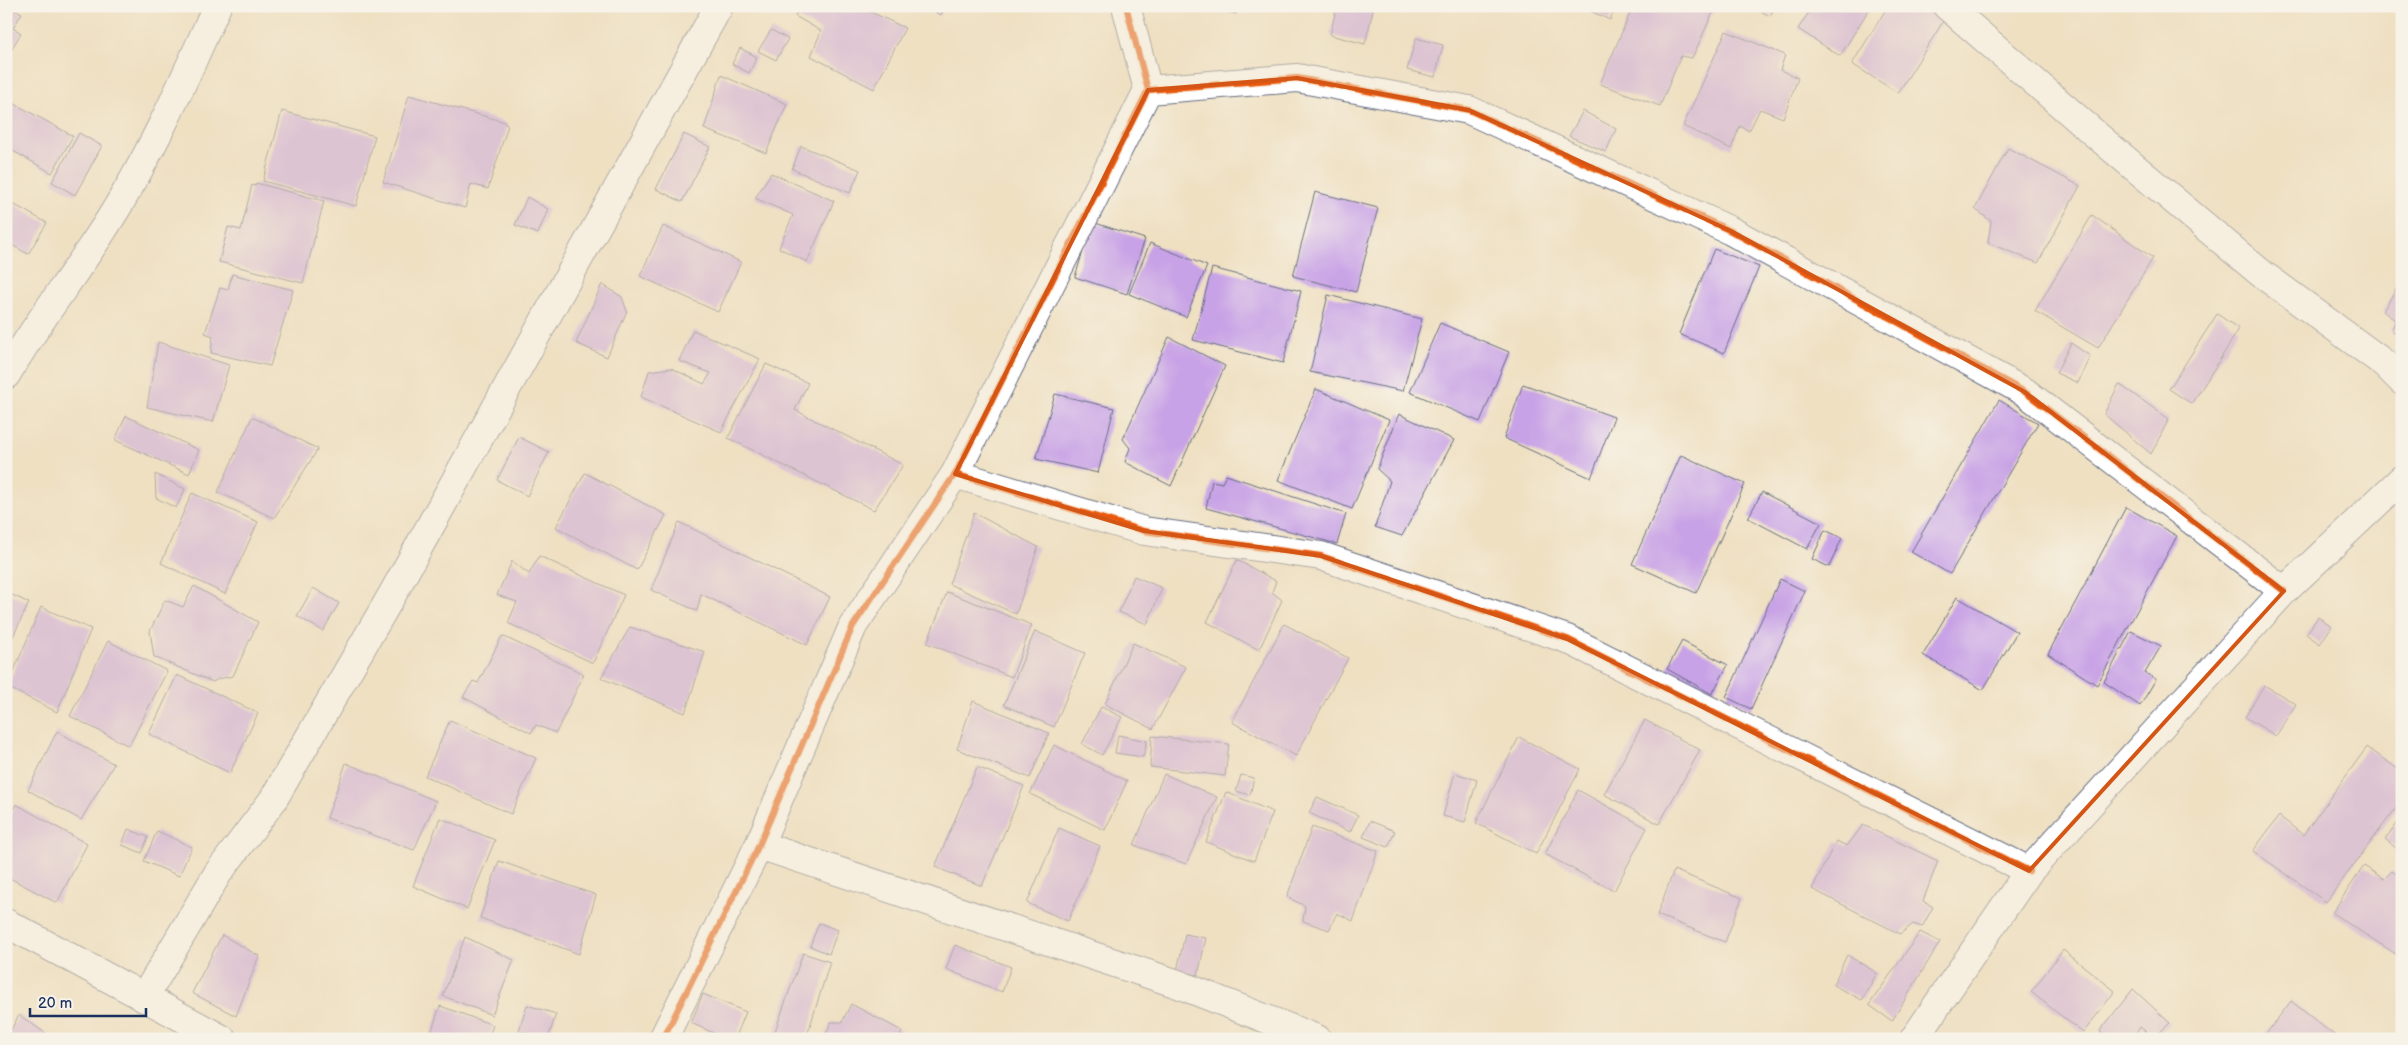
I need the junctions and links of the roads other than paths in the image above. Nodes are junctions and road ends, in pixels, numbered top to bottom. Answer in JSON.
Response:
{"nodes":[{"id":1,"x":217,"y":6,"type":"edge"},
{"id":2,"x":719,"y":6,"type":"edge"},
{"id":3,"x":1126,"y":6,"type":"edge"},
{"id":4,"x":1947,"y":6,"type":"edge"},
{"id":5,"x":1148,"y":90,"type":"junction"},
{"id":6,"x":6,"y":376,"type":"edge"},
{"id":7,"x":2402,"y":382,"type":"edge"},
{"id":8,"x":955,"y":474,"type":"junction"},
{"id":9,"x":2402,"y":479,"type":"edge"},
{"id":10,"x":2284,"y":591,"type":"junction"},
{"id":11,"x":759,"y":845,"type":"junction"},
{"id":12,"x":2029,"y":871,"type":"junction"},
{"id":13,"x":6,"y":923,"type":"edge"},
{"id":14,"x":144,"y":998,"type":"junction"},
{"id":15,"x":222,"y":1039,"type":"edge"},
{"id":16,"x":663,"y":1039,"type":"edge"},
{"id":17,"x":1317,"y":1039,"type":"edge"},
{"id":18,"x":1914,"y":1039,"type":"edge"}],
"edges":[{"from":1,"to":6,"type":"street"},
{"from":2,"to":14,"type":"street"},
{"from":3,"to":5,"type":"street"},
{"from":4,"to":7,"type":"street"},
{"from":5,"to":8,"type":"street"},
{"from":5,"to":10,"type":"street"},
{"from":8,"to":11,"type":"street"},
{"from":8,"to":12,"type":"street"},
{"from":9,"to":10,"type":"street"},
{"from":10,"to":12,"type":"street"},
{"from":11,"to":16,"type":"street"},
{"from":11,"to":17,"type":"street"},
{"from":12,"to":18,"type":"street"},
{"from":13,"to":14,"type":"street"},
{"from":14,"to":15,"type":"street"}]}
